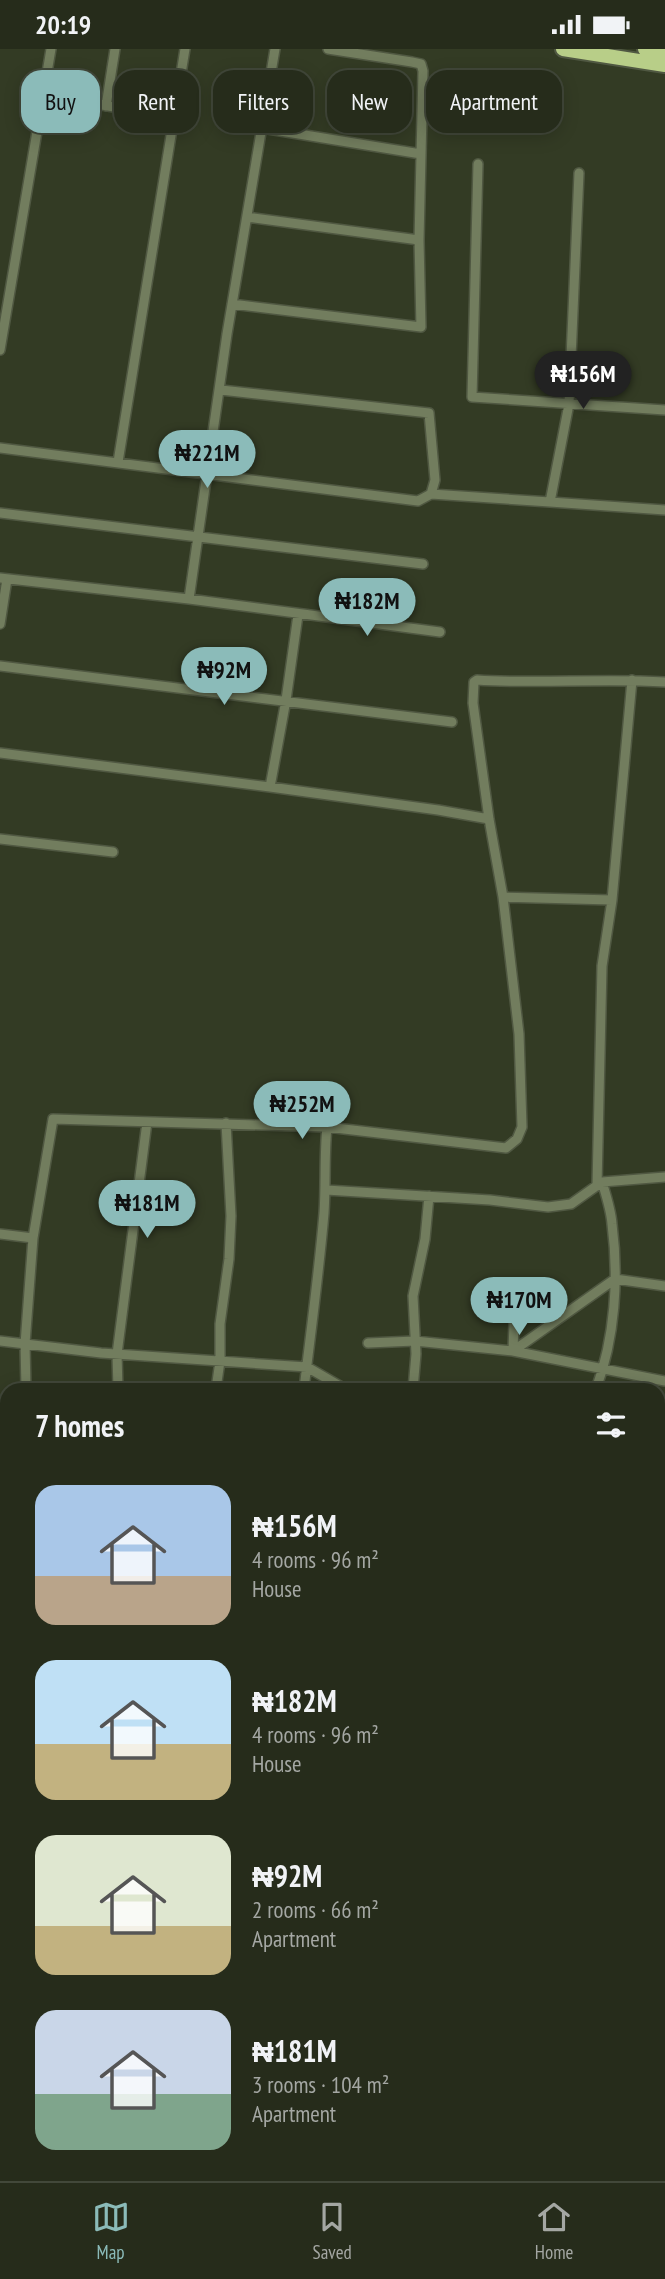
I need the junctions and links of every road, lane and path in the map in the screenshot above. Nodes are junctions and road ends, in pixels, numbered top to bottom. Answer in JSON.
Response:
{"nodes":[{"id":1,"x":51,"y":49,"type":"edge"},
{"id":2,"x":115,"y":49,"type":"edge"},
{"id":3,"x":185,"y":49,"type":"edge"},
{"id":4,"x":275,"y":49,"type":"edge"},
{"id":5,"x":328,"y":49,"type":"edge"},
{"id":6,"x":563,"y":49,"type":"edge"},
{"id":7,"x":645,"y":49,"type":"edge"},
{"id":8,"x":665,"y":52,"type":"edge"},
{"id":9,"x":665,"y":65,"type":"edge"},
{"id":10,"x":47,"y":70,"type":"edge"},
{"id":11,"x":182,"y":70,"type":"edge"},
{"id":12,"x":272,"y":70,"type":"edge"},
{"id":13,"x":100,"y":105,"type":"edge"},
{"id":14,"x":106,"y":106,"type":"junction"},
{"id":15,"x":114,"y":107,"type":"edge"},
{"id":16,"x":36,"y":133,"type":"edge"},
{"id":17,"x":171,"y":133,"type":"edge"},
{"id":18,"x":261,"y":133,"type":"edge"},
{"id":19,"x":294,"y":133,"type":"edge"},
{"id":20,"x":421,"y":153,"type":"junction"},
{"id":21,"x":478,"y":164,"type":"dead end"},
{"id":22,"x":579,"y":173,"type":"dead end"},
{"id":23,"x":247,"y":217,"type":"junction"},
{"id":24,"x":419,"y":240,"type":"junction"},
{"id":25,"x":232,"y":304,"type":"junction"},
{"id":26,"x":0,"y":350,"type":"edge"},
{"id":27,"x":221,"y":390,"type":"junction"},
{"id":28,"x":569,"y":404,"type":"junction"},
{"id":29,"x":665,"y":410,"type":"edge"},
{"id":30,"x":0,"y":447,"type":"edge"},
{"id":31,"x":118,"y":462,"type":"junction"},
{"id":32,"x":208,"y":475,"type":"junction"},
{"id":33,"x":431,"y":494,"type":"junction"},
{"id":34,"x":550,"y":502,"type":"junction"},
{"id":35,"x":665,"y":510,"type":"edge"},
{"id":36,"x":0,"y":513,"type":"edge"},
{"id":37,"x":198,"y":536,"type":"junction"},
{"id":38,"x":423,"y":564,"type":"dead end"},
{"id":39,"x":3,"y":578,"type":"edge"},
{"id":40,"x":189,"y":599,"type":"junction"},
{"id":41,"x":298,"y":615,"type":"junction"},
{"id":42,"x":0,"y":624,"type":"edge"},
{"id":43,"x":440,"y":632,"type":"dead end"},
{"id":44,"x":0,"y":666,"type":"edge"},
{"id":45,"x":632,"y":680,"type":"junction"},
{"id":46,"x":665,"y":682,"type":"edge"},
{"id":47,"x":286,"y":700,"type":"junction"},
{"id":48,"x":453,"y":722,"type":"dead end"},
{"id":49,"x":0,"y":753,"type":"edge"},
{"id":50,"x":270,"y":787,"type":"junction"},
{"id":51,"x":489,"y":819,"type":"junction"},
{"id":52,"x":0,"y":839,"type":"edge"},
{"id":53,"x":113,"y":852,"type":"dead end"},
{"id":54,"x":503,"y":897,"type":"junction"},
{"id":55,"x":612,"y":900,"type":"junction"},
{"id":56,"x":147,"y":1122,"type":"junction"},
{"id":57,"x":226,"y":1123,"type":"junction"},
{"id":58,"x":327,"y":1127,"type":"junction"},
{"id":59,"x":665,"y":1177,"type":"edge"},
{"id":60,"x":599,"y":1184,"type":"junction"},
{"id":61,"x":326,"y":1190,"type":"junction"},
{"id":62,"x":429,"y":1195,"type":"junction"},
{"id":63,"x":0,"y":1234,"type":"edge"},
{"id":64,"x":33,"y":1238,"type":"junction"},
{"id":65,"x":615,"y":1279,"type":"junction"},
{"id":66,"x":665,"y":1286,"type":"edge"},
{"id":67,"x":514,"y":1292,"type":"dead end"},
{"id":68,"x":0,"y":1341,"type":"edge"},
{"id":69,"x":415,"y":1341,"type":"junction"},
{"id":70,"x":368,"y":1343,"type":"dead end"},
{"id":71,"x":24,"y":1344,"type":"junction"},
{"id":72,"x":513,"y":1351,"type":"junction"},
{"id":73,"x":117,"y":1355,"type":"junction"},
{"id":74,"x":220,"y":1360,"type":"junction"},
{"id":75,"x":307,"y":1367,"type":"junction"},
{"id":76,"x":603,"y":1369,"type":"junction"},
{"id":77,"x":665,"y":1381,"type":"edge"},
{"id":78,"x":26,"y":1383,"type":"edge"},
{"id":79,"x":118,"y":1383,"type":"edge"},
{"id":80,"x":217,"y":1383,"type":"edge"},
{"id":81,"x":305,"y":1383,"type":"edge"},
{"id":82,"x":335,"y":1383,"type":"edge"},
{"id":83,"x":413,"y":1383,"type":"edge"},
{"id":84,"x":598,"y":1383,"type":"edge"}],
"edges":[{"from":1,"to":10,"type":"street"},
{"from":2,"to":14,"type":"street"},
{"from":3,"to":11,"type":"street"},
{"from":4,"to":12,"type":"street"},
{"from":5,"to":20,"type":"street"},
{"from":6,"to":9,"type":"highway"},
{"from":7,"to":8,"type":"highway"},
{"from":13,"to":14,"type":"street"},
{"from":14,"to":15,"type":"street"},
{"from":16,"to":26,"type":"street"},
{"from":17,"to":31,"type":"street"},
{"from":18,"to":23,"type":"street"},
{"from":19,"to":20,"type":"street"},
{"from":20,"to":24,"type":"street"},
{"from":21,"to":28,"type":"street"},
{"from":22,"to":28,"type":"street"},
{"from":23,"to":24,"type":"street"},
{"from":23,"to":25,"type":"street"},
{"from":24,"to":25,"type":"street"},
{"from":25,"to":27,"type":"street"},
{"from":27,"to":32,"type":"street"},
{"from":27,"to":33,"type":"street"},
{"from":28,"to":29,"type":"street"},
{"from":28,"to":34,"type":"street"},
{"from":30,"to":31,"type":"street"},
{"from":31,"to":32,"type":"street"},
{"from":32,"to":33,"type":"street"},
{"from":32,"to":37,"type":"street"},
{"from":33,"to":34,"type":"street"},
{"from":34,"to":35,"type":"street"},
{"from":36,"to":37,"type":"street"},
{"from":37,"to":38,"type":"street"},
{"from":37,"to":40,"type":"street"},
{"from":39,"to":40,"type":"street"},
{"from":39,"to":42,"type":"street"},
{"from":40,"to":41,"type":"street"},
{"from":41,"to":43,"type":"street"},
{"from":41,"to":47,"type":"street"},
{"from":44,"to":47,"type":"street"},
{"from":45,"to":46,"type":"street"},
{"from":45,"to":51,"type":"street"},
{"from":45,"to":55,"type":"street"},
{"from":47,"to":48,"type":"street"},
{"from":47,"to":50,"type":"street"},
{"from":49,"to":50,"type":"street"},
{"from":50,"to":51,"type":"street"},
{"from":51,"to":54,"type":"street"},
{"from":52,"to":53,"type":"street"},
{"from":54,"to":55,"type":"street"},
{"from":54,"to":58,"type":"street"},
{"from":55,"to":60,"type":"street"},
{"from":56,"to":57,"type":"street"},
{"from":56,"to":64,"type":"street"},
{"from":56,"to":73,"type":"street"},
{"from":57,"to":58,"type":"street"},
{"from":57,"to":74,"type":"street"},
{"from":58,"to":61,"type":"street"},
{"from":59,"to":60,"type":"street"},
{"from":60,"to":62,"type":"street"},
{"from":60,"to":65,"type":"street"},
{"from":61,"to":62,"type":"street"},
{"from":61,"to":75,"type":"street"},
{"from":62,"to":69,"type":"street"},
{"from":63,"to":64,"type":"street"},
{"from":64,"to":71,"type":"street"},
{"from":65,"to":66,"type":"street"},
{"from":65,"to":72,"type":"street"},
{"from":65,"to":76,"type":"street"},
{"from":67,"to":72,"type":"street"},
{"from":68,"to":71,"type":"street"},
{"from":69,"to":70,"type":"street"},
{"from":69,"to":72,"type":"street"},
{"from":69,"to":83,"type":"street"},
{"from":71,"to":73,"type":"street"},
{"from":71,"to":78,"type":"street"},
{"from":72,"to":76,"type":"street"},
{"from":73,"to":74,"type":"street"},
{"from":73,"to":79,"type":"street"},
{"from":74,"to":75,"type":"street"},
{"from":74,"to":80,"type":"street"},
{"from":75,"to":81,"type":"street"},
{"from":75,"to":82,"type":"street"},
{"from":76,"to":77,"type":"street"},
{"from":76,"to":84,"type":"street"}]}
